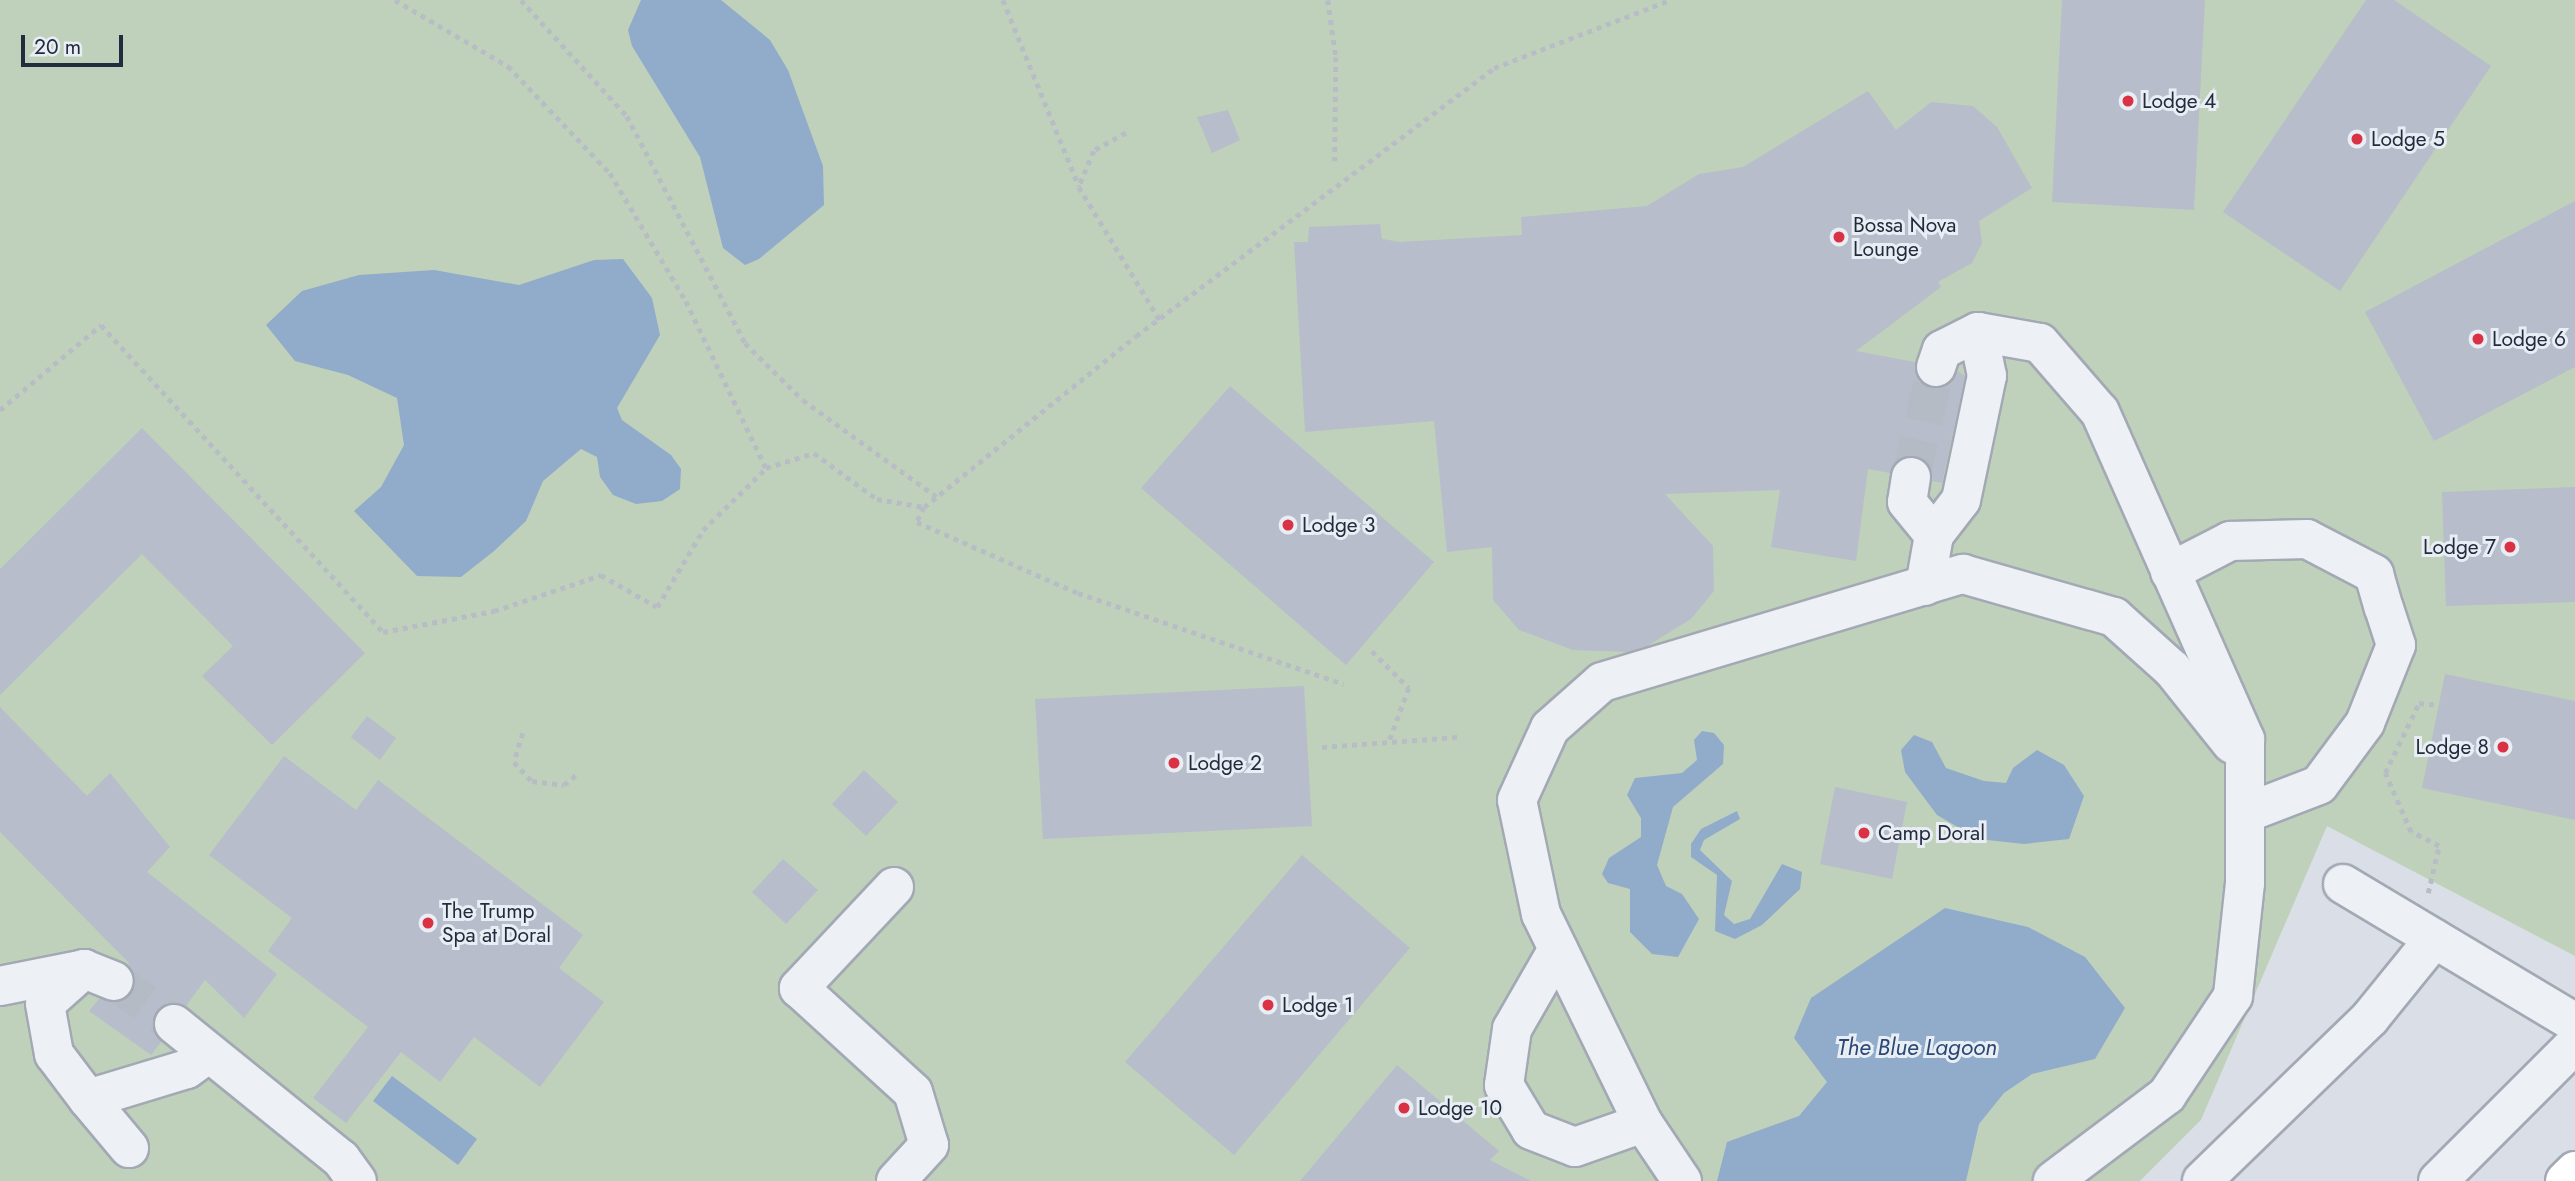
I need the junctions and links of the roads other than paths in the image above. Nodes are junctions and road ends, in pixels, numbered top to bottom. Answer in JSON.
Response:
{"nodes":[{"id":1,"x":1978,"y":332,"type":"junction"},
{"id":2,"x":1936,"y":367,"type":"tunnel mouth"},
{"id":3,"x":1911,"y":477,"type":"tunnel mouth"},
{"id":4,"x":1934,"y":535,"type":"junction"},
{"id":5,"x":2170,"y":572,"type":"junction"},
{"id":6,"x":1925,"y":586,"type":"junction"},
{"id":7,"x":2245,"y":761,"type":"junction"},
{"id":8,"x":2246,"y":813,"type":"junction"},
{"id":9,"x":2343,"y":884,"type":"dead end"},
{"id":10,"x":894,"y":887,"type":"dead end"},
{"id":11,"x":2434,"y":939,"type":"junction"},
{"id":12,"x":1558,"y":949,"type":"junction"},
{"id":13,"x":0,"y":986,"type":"edge"},
{"id":14,"x":44,"y":1004,"type":"junction"},
{"id":15,"x":0,"y":1007,"type":"edge"},
{"id":16,"x":2575,"y":1023,"type":"edge"},
{"id":17,"x":174,"y":1024,"type":"tunnel mouth"},
{"id":18,"x":2575,"y":1044,"type":"edge"},
{"id":19,"x":208,"y":1054,"type":"junction"},
{"id":20,"x":88,"y":1099,"type":"junction"},
{"id":21,"x":1643,"y":1123,"type":"junction"},
{"id":22,"x":129,"y":1147,"type":"dead end"},
{"id":23,"x":2575,"y":1171,"type":"edge"},
{"id":24,"x":357,"y":1181,"type":"edge"},
{"id":25,"x":896,"y":1181,"type":"edge"},
{"id":26,"x":1682,"y":1181,"type":"edge"},
{"id":27,"x":2053,"y":1181,"type":"edge"},
{"id":28,"x":2202,"y":1181,"type":"edge"},
{"id":29,"x":2438,"y":1181,"type":"edge"},
{"id":30,"x":2565,"y":1181,"type":"edge"}],
"edges":[{"from":1,"to":2,"type":"lane"},
{"from":1,"to":4,"type":"lane"},
{"from":1,"to":5,"type":"lane"},
{"from":3,"to":4,"type":"lane"},
{"from":4,"to":6,"type":"lane"},
{"from":5,"to":7,"type":"lane"},
{"from":5,"to":8,"type":"lane"},
{"from":6,"to":7,"type":"lane"},
{"from":6,"to":12,"type":"lane"},
{"from":7,"to":8,"type":"lane"},
{"from":8,"to":27,"type":"lane"},
{"from":9,"to":11,"type":"lane"},
{"from":10,"to":25,"type":"lane"},
{"from":11,"to":16,"type":"lane"},
{"from":11,"to":28,"type":"lane"},
{"from":12,"to":21,"type":"lane"},
{"from":12,"to":21,"type":"lane"},
{"from":13,"to":14,"type":"lane"},
{"from":14,"to":15,"type":"lane"},
{"from":14,"to":20,"type":"lane"},
{"from":17,"to":19,"type":"lane"},
{"from":18,"to":29,"type":"lane"},
{"from":19,"to":20,"type":"lane"},
{"from":19,"to":24,"type":"lane"},
{"from":20,"to":22,"type":"lane"},
{"from":21,"to":26,"type":"lane"},
{"from":23,"to":30,"type":"main road"}]}
